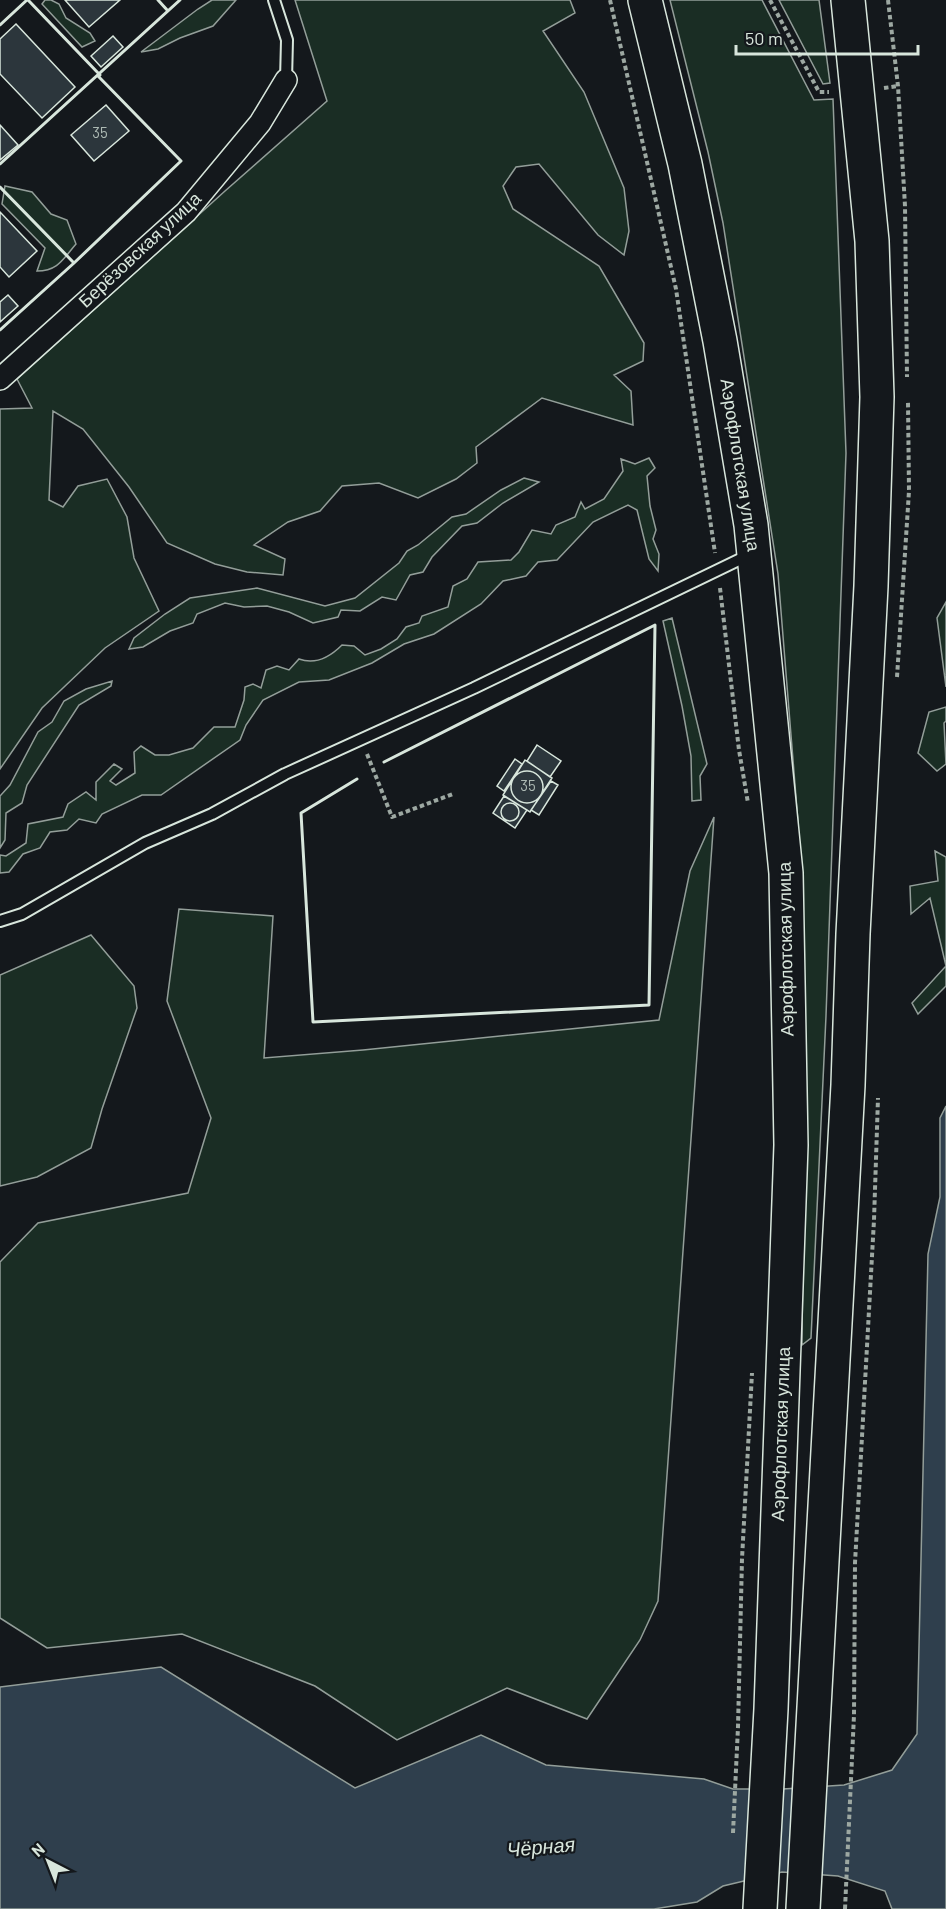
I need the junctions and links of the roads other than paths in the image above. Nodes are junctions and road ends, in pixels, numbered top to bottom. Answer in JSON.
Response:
{"nodes":[{"id":1,"x":274,"y":0,"type":"edge"},
{"id":2,"x":645,"y":0,"type":"edge"},
{"id":3,"x":848,"y":0,"type":"edge"},
{"id":4,"x":286,"y":80,"type":"joint"},
{"id":5,"x":0,"y":379,"type":"edge"},
{"id":6,"x":754,"y":553,"type":"junction"},
{"id":7,"x":0,"y":921,"type":"edge"},
{"id":8,"x":760,"y":1909,"type":"edge"},
{"id":9,"x":803,"y":1909,"type":"edge"}],
"edges":[{"from":1,"to":4,"type":"lane"},
{"from":2,"to":6,"type":"main road","name":"Аэрофлотская улица"},
{"from":3,"to":9,"type":"main road"},
{"from":4,"to":5,"type":"street","name":"Берёзовская улица"},
{"from":6,"to":7,"type":"lane"},
{"from":6,"to":8,"type":"main road","name":"Аэрофлотская улица"}]}
